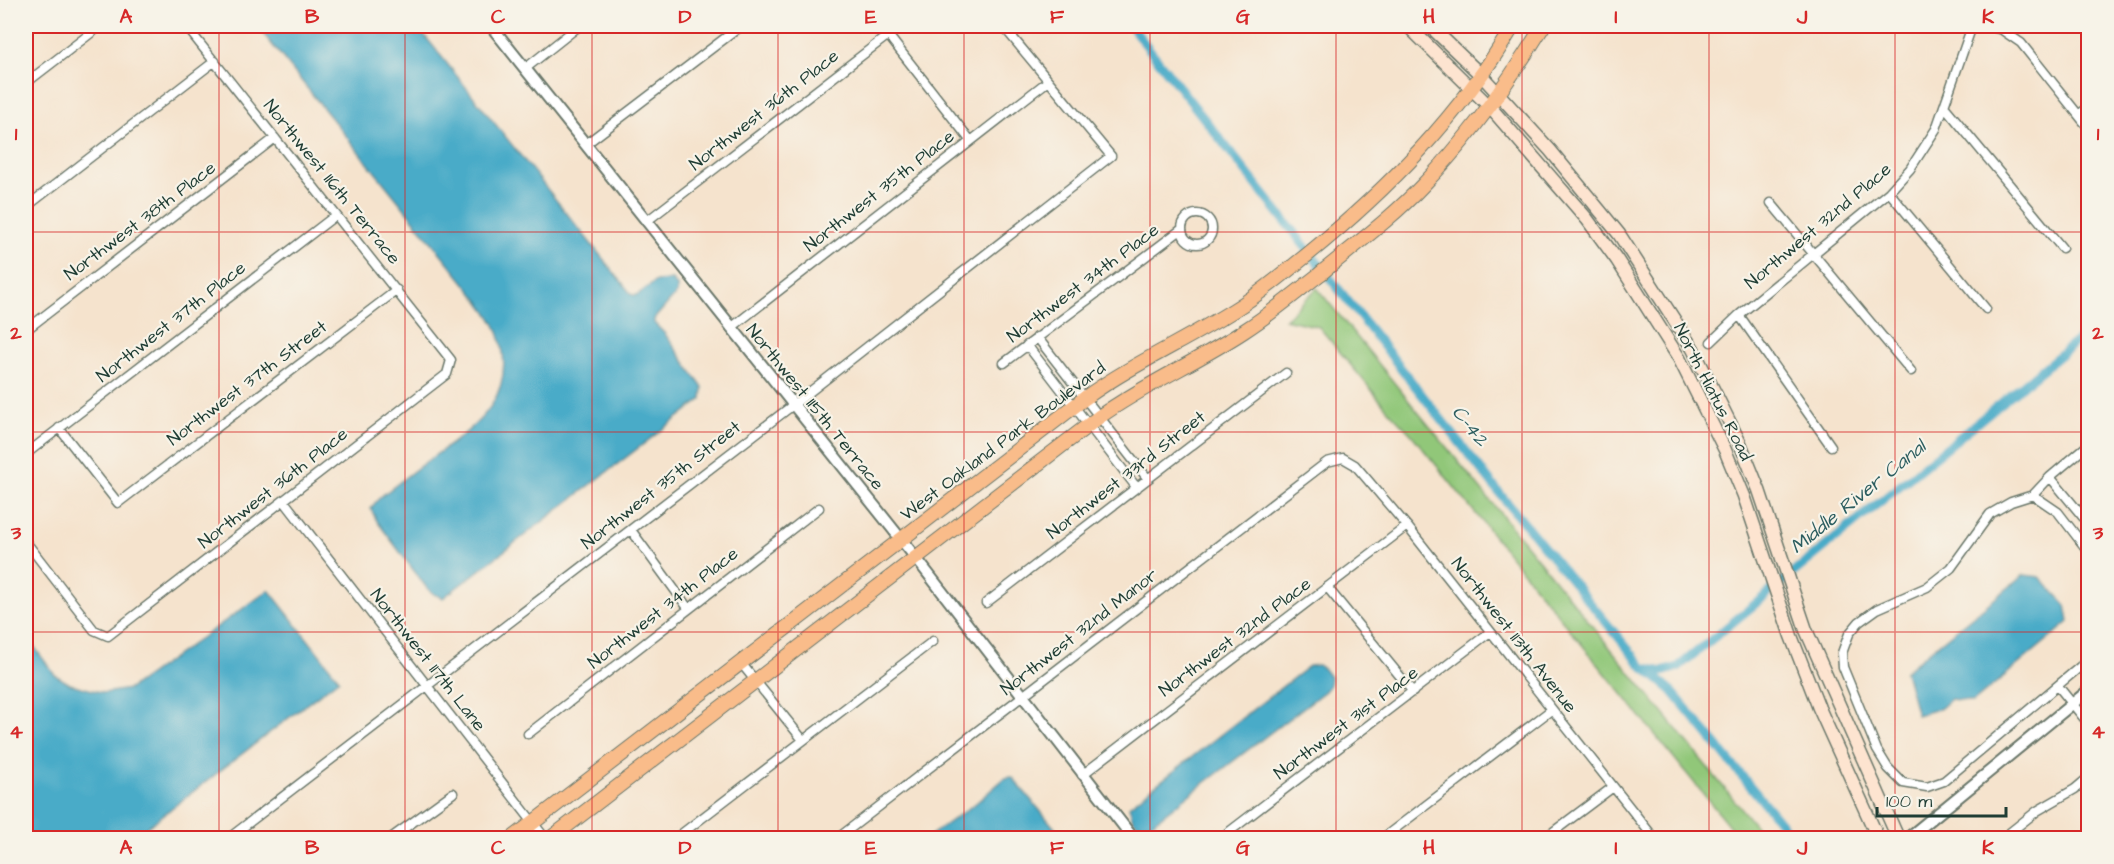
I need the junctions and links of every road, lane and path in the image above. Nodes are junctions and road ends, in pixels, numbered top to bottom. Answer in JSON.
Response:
{"nodes":[{"id":1,"x":100,"y":26,"type":"edge"},
{"id":2,"x":186,"y":26,"type":"edge"},
{"id":3,"x":491,"y":26,"type":"edge"},
{"id":4,"x":579,"y":26,"type":"edge"},
{"id":5,"x":741,"y":26,"type":"edge"},
{"id":6,"x":900,"y":26,"type":"edge"},
{"id":7,"x":1003,"y":26,"type":"edge"},
{"id":8,"x":1408,"y":26,"type":"edge"},
{"id":9,"x":1430,"y":26,"type":"edge"},
{"id":10,"x":1513,"y":26,"type":"edge"},
{"id":11,"x":1543,"y":26,"type":"edge"},
{"id":12,"x":1972,"y":26,"type":"edge"},
{"id":13,"x":1989,"y":26,"type":"edge"},
{"id":14,"x":888,"y":35,"type":"junction"},
{"id":15,"x":215,"y":61,"type":"junction"},
{"id":16,"x":526,"y":68,"type":"junction"},
{"id":17,"x":1482,"y":76,"type":"junction"},
{"id":18,"x":1048,"y":81,"type":"junction"},
{"id":19,"x":26,"y":83,"type":"edge"},
{"id":20,"x":1472,"y":88,"type":"junction"},
{"id":21,"x":1499,"y":94,"type":"junction"},
{"id":22,"x":1490,"y":107,"type":"junction"},
{"id":23,"x":1945,"y":107,"type":"junction"},
{"id":24,"x":2088,"y":107,"type":"edge"},
{"id":25,"x":2079,"y":115,"type":"junction"},
{"id":26,"x":2088,"y":127,"type":"edge"},
{"id":27,"x":275,"y":138,"type":"junction"},
{"id":28,"x":970,"y":140,"type":"junction"},
{"id":29,"x":586,"y":144,"type":"junction"},
{"id":30,"x":1889,"y":192,"type":"junction"},
{"id":31,"x":1771,"y":203,"type":"dead end"},
{"id":32,"x":26,"y":207,"type":"edge"},
{"id":33,"x":336,"y":215,"type":"junction"},
{"id":34,"x":647,"y":221,"type":"junction"},
{"id":35,"x":1182,"y":229,"type":"dead end"},
{"id":36,"x":2062,"y":248,"type":"dead end"},
{"id":37,"x":1813,"y":254,"type":"junction"},
{"id":38,"x":397,"y":290,"type":"junction"},
{"id":39,"x":1986,"y":309,"type":"dead end"},
{"id":40,"x":1739,"y":315,"type":"junction"},
{"id":41,"x":731,"y":328,"type":"junction"},
{"id":42,"x":26,"y":330,"type":"edge"},
{"id":43,"x":1037,"y":337,"type":"junction"},
{"id":44,"x":1711,"y":342,"type":"dead end"},
{"id":45,"x":1027,"y":345,"type":"junction"},
{"id":46,"x":451,"y":360,"type":"joint"},
{"id":47,"x":1004,"y":363,"type":"dead end"},
{"id":48,"x":1911,"y":372,"type":"dead end"},
{"id":49,"x":1286,"y":373,"type":"dead end"},
{"id":50,"x":1079,"y":402,"type":"junction"},
{"id":51,"x":793,"y":405,"type":"junction"},
{"id":52,"x":1094,"y":421,"type":"junction"},
{"id":53,"x":59,"y":428,"type":"junction"},
{"id":54,"x":2088,"y":445,"type":"edge"},
{"id":55,"x":1832,"y":446,"type":"dead end"},
{"id":56,"x":26,"y":454,"type":"edge"},
{"id":57,"x":1343,"y":458,"type":"joint"},
{"id":58,"x":2050,"y":477,"type":"junction"},
{"id":59,"x":1148,"y":479,"type":"junction"},
{"id":60,"x":1137,"y":488,"type":"junction"},
{"id":61,"x":2033,"y":495,"type":"junction"},
{"id":62,"x":284,"y":501,"type":"junction"},
{"id":63,"x":819,"y":508,"type":"dead end"},
{"id":64,"x":2088,"y":523,"type":"edge"},
{"id":65,"x":1407,"y":526,"type":"junction"},
{"id":66,"x":631,"y":530,"type":"junction"},
{"id":67,"x":901,"y":540,"type":"junction"},
{"id":68,"x":26,"y":542,"type":"edge"},
{"id":69,"x":2088,"y":551,"type":"edge"},
{"id":70,"x":916,"y":558,"type":"junction"},
{"id":71,"x":1328,"y":587,"type":"junction"},
{"id":72,"x":987,"y":603,"type":"dead end"},
{"id":73,"x":688,"y":608,"type":"junction"},
{"id":74,"x":1490,"y":632,"type":"junction"},
{"id":75,"x":933,"y":641,"type":"dead end"},
{"id":76,"x":2088,"y":660,"type":"edge"},
{"id":77,"x":741,"y":663,"type":"junction"},
{"id":78,"x":756,"y":681,"type":"junction"},
{"id":79,"x":427,"y":686,"type":"junction"},
{"id":80,"x":2058,"y":686,"type":"junction"},
{"id":81,"x":2088,"y":690,"type":"edge"},
{"id":82,"x":1413,"y":692,"type":"junction"},
{"id":83,"x":1023,"y":696,"type":"junction"},
{"id":84,"x":2073,"y":703,"type":"junction"},
{"id":85,"x":1551,"y":710,"type":"junction"},
{"id":86,"x":2088,"y":723,"type":"edge"},
{"id":87,"x":528,"y":734,"type":"dead end"},
{"id":88,"x":803,"y":740,"type":"junction"},
{"id":89,"x":1082,"y":775,"type":"junction"},
{"id":90,"x":2088,"y":778,"type":"edge"},
{"id":91,"x":1613,"y":787,"type":"junction"},
{"id":92,"x":453,"y":793,"type":"dead end"},
{"id":93,"x":534,"y":823,"type":"junction"},
{"id":94,"x":229,"y":838,"type":"edge"},
{"id":95,"x":391,"y":838,"type":"edge"},
{"id":96,"x":513,"y":838,"type":"edge"},
{"id":97,"x":546,"y":838,"type":"edge"},
{"id":98,"x":551,"y":838,"type":"edge"},
{"id":99,"x":676,"y":838,"type":"edge"},
{"id":100,"x":838,"y":838,"type":"edge"},
{"id":101,"x":1133,"y":838,"type":"edge"},
{"id":102,"x":1221,"y":838,"type":"edge"},
{"id":103,"x":1383,"y":838,"type":"edge"},
{"id":104,"x":1545,"y":838,"type":"edge"},
{"id":105,"x":1654,"y":838,"type":"edge"},
{"id":106,"x":1878,"y":838,"type":"edge"},
{"id":107,"x":1898,"y":838,"type":"edge"},
{"id":108,"x":1908,"y":838,"type":"edge"},
{"id":109,"x":2003,"y":838,"type":"edge"}],
"edges":[{"from":1,"to":19,"type":"street"},
{"from":2,"to":15,"type":"street","name":"Northwest 116th Terrace"},
{"from":3,"to":16,"type":"street","name":"Northwest 115th Terrace"},
{"from":4,"to":16,"type":"street"},
{"from":5,"to":29,"type":"street"},
{"from":6,"to":14,"type":"street","name":"Northwest 36th Place"},
{"from":7,"to":18,"type":"street"},
{"from":8,"to":20,"type":"main road","name":"North Hiatus Road"},
{"from":9,"to":17,"type":"main road","name":"North Hiatus Road"},
{"from":10,"to":17,"type":"main road","name":"West Oakland Park Boulevard"},
{"from":11,"to":21,"type":"main road"},
{"from":12,"to":23,"type":"street","name":"Northwest 32nd Place"},
{"from":13,"to":25,"type":"street"},
{"from":14,"to":28,"type":"street"},
{"from":14,"to":34,"type":"street","name":"Northwest 36th Place"},
{"from":15,"to":27,"type":"street","name":"Northwest 116th Terrace"},
{"from":15,"to":32,"type":"street"},
{"from":16,"to":29,"type":"street","name":"Northwest 115th Terrace"},
{"from":17,"to":20,"type":"main road","name":"West Oakland Park Boulevard"},
{"from":17,"to":21,"type":"main road","name":"North Hiatus Road"},
{"from":18,"to":28,"type":"street","name":"Northwest 35th Place"},
{"from":18,"to":51,"type":"street","name":"Northwest 35th Street"},
{"from":20,"to":22,"type":"main road","name":"North Hiatus Road"},
{"from":20,"to":50,"type":"main road","name":"West Oakland Park Boulevard"},
{"from":21,"to":22,"type":"main road"},
{"from":21,"to":107,"type":"main road","name":"North Hiatus Road"},
{"from":22,"to":52,"type":"main road"},
{"from":22,"to":106,"type":"main road","name":"North Hiatus Road"},
{"from":23,"to":30,"type":"street","name":"Northwest 32nd Place"},
{"from":23,"to":36,"type":"street"},
{"from":24,"to":25,"type":"street"},
{"from":25,"to":26,"type":"street"},
{"from":27,"to":33,"type":"street","name":"Northwest 116th Terrace"},
{"from":27,"to":42,"type":"street","name":"Northwest 38th Place"},
{"from":28,"to":41,"type":"street","name":"Northwest 35th Place"},
{"from":29,"to":34,"type":"street","name":"Northwest 115th Terrace"},
{"from":30,"to":37,"type":"street","name":"Northwest 32nd Place"},
{"from":30,"to":39,"type":"street"},
{"from":31,"to":37,"type":"street"},
{"from":33,"to":38,"type":"street","name":"Northwest 116th Terrace"},
{"from":33,"to":53,"type":"street","name":"Northwest 37th Place"},
{"from":34,"to":41,"type":"street","name":"Northwest 115th Terrace"},
{"from":35,"to":43,"type":"street","name":"Northwest 34th Place"},
{"from":37,"to":40,"type":"street","name":"Northwest 32nd Place"},
{"from":37,"to":48,"type":"street"},
{"from":38,"to":46,"type":"street","name":"Northwest 116th Terrace"},
{"from":38,"to":53,"type":"street","name":"Northwest 37th Street"},
{"from":40,"to":44,"type":"street","name":"Northwest 32nd Place"},
{"from":40,"to":55,"type":"street"},
{"from":41,"to":51,"type":"street","name":"Northwest 115th Terrace"},
{"from":43,"to":45,"type":"street","name":"Northwest 34th Place"},
{"from":43,"to":50,"type":"street"},
{"from":45,"to":47,"type":"street","name":"Northwest 34th Place"},
{"from":45,"to":50,"type":"street"},
{"from":46,"to":62,"type":"street","name":"Northwest 36th Place"},
{"from":49,"to":59,"type":"street","name":"Northwest 33rd Street"},
{"from":50,"to":52,"type":"street"},
{"from":50,"to":52,"type":"street"},
{"from":50,"to":67,"type":"main road","name":"West Oakland Park Boulevard"},
{"from":51,"to":66,"type":"street","name":"Northwest 35th Street"},
{"from":51,"to":67,"type":"street","name":"Northwest 115th Terrace"},
{"from":52,"to":59,"type":"street"},
{"from":52,"to":60,"type":"street"},
{"from":52,"to":70,"type":"main road"},
{"from":53,"to":56,"type":"street","name":"Northwest 37th Place"},
{"from":54,"to":58,"type":"street"},
{"from":57,"to":65,"type":"street","name":"Northwest 113th Avenue"},
{"from":57,"to":83,"type":"street","name":"Northwest 32nd Manor"},
{"from":58,"to":61,"type":"street"},
{"from":58,"to":64,"type":"street"},
{"from":59,"to":60,"type":"street","name":"Northwest 33rd Street"},
{"from":60,"to":72,"type":"street","name":"Northwest 33rd Street"},
{"from":61,"to":69,"type":"street"},
{"from":61,"to":80,"type":"street"},
{"from":62,"to":68,"type":"street","name":"Northwest 36th Place"},
{"from":62,"to":79,"type":"street","name":"Northwest 117th Lane"},
{"from":63,"to":73,"type":"street","name":"Northwest 34th Place"},
{"from":65,"to":71,"type":"street","name":"Northwest 32nd Place"},
{"from":65,"to":74,"type":"street","name":"Northwest 113th Avenue"},
{"from":66,"to":73,"type":"street"},
{"from":66,"to":79,"type":"street","name":"Northwest 35th Street"},
{"from":67,"to":70,"type":"street","name":"Northwest 115th Terrace"},
{"from":67,"to":77,"type":"main road","name":"West Oakland Park Boulevard"},
{"from":70,"to":78,"type":"main road"},
{"from":70,"to":83,"type":"street","name":"Northwest 115th Terrace"},
{"from":71,"to":82,"type":"street"},
{"from":71,"to":89,"type":"street","name":"Northwest 32nd Place"},
{"from":73,"to":87,"type":"street","name":"Northwest 34th Place"},
{"from":74,"to":82,"type":"street","name":"Northwest 31st Place"},
{"from":74,"to":85,"type":"street","name":"Northwest 113th Avenue"},
{"from":75,"to":88,"type":"street"},
{"from":76,"to":80,"type":"street"},
{"from":77,"to":78,"type":"street"},
{"from":77,"to":93,"type":"main road","name":"West Oakland Park Boulevard"},
{"from":78,"to":88,"type":"street"},
{"from":78,"to":98,"type":"main road"},
{"from":79,"to":93,"type":"street","name":"Northwest 117th Lane"},
{"from":79,"to":94,"type":"street","name":"Northwest 35th Street"},
{"from":80,"to":84,"type":"street"},
{"from":81,"to":84,"type":"street"},
{"from":82,"to":102,"type":"street","name":"Northwest 31st Place"},
{"from":83,"to":89,"type":"street","name":"Northwest 115th Terrace"},
{"from":83,"to":100,"type":"street","name":"Northwest 32nd Manor"},
{"from":84,"to":86,"type":"street"},
{"from":84,"to":108,"type":"street"},
{"from":85,"to":91,"type":"street","name":"Northwest 113th Avenue"},
{"from":85,"to":103,"type":"street"},
{"from":88,"to":99,"type":"street"},
{"from":89,"to":101,"type":"street","name":"Northwest 115th Terrace"},
{"from":90,"to":109,"type":"street"},
{"from":91,"to":104,"type":"street"},
{"from":91,"to":105,"type":"street","name":"Northwest 113th Avenue"},
{"from":92,"to":95,"type":"street"},
{"from":93,"to":96,"type":"main road","name":"West Oakland Park Boulevard"},
{"from":93,"to":97,"type":"street","name":"Northwest 117th Lane"}]}
